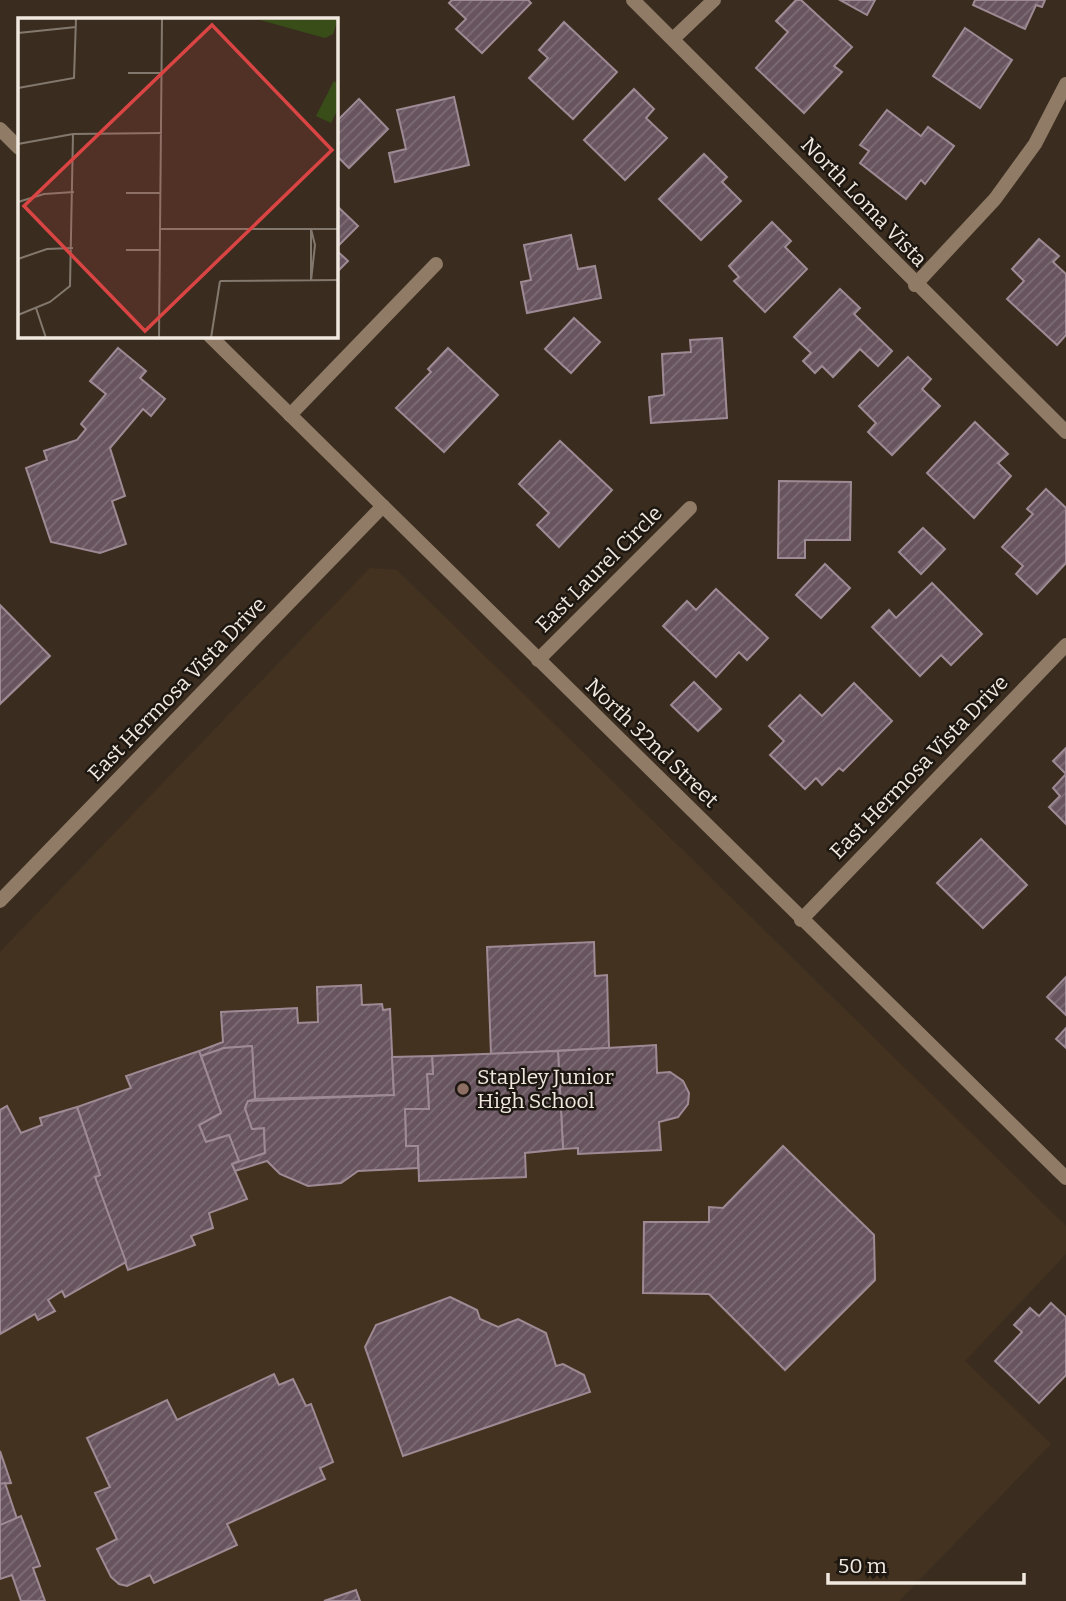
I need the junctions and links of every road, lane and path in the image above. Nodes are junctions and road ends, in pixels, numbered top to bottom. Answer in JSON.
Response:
{"nodes":[{"id":1,"x":634,"y":0,"type":"edge"},
{"id":2,"x":714,"y":0,"type":"edge"},
{"id":3,"x":673,"y":39,"type":"junction"},
{"id":4,"x":1066,"y":84,"type":"edge"},
{"id":5,"x":0,"y":129,"type":"edge"},
{"id":6,"x":18,"y":147,"type":"edge"},
{"id":7,"x":436,"y":264,"type":"dead end"},
{"id":8,"x":915,"y":285,"type":"junction"},
{"id":9,"x":212,"y":338,"type":"edge"},
{"id":10,"x":290,"y":415,"type":"junction"},
{"id":11,"x":1066,"y":432,"type":"edge"},
{"id":12,"x":383,"y":506,"type":"junction"},
{"id":13,"x":690,"y":508,"type":"dead end"},
{"id":14,"x":1066,"y":645,"type":"edge"},
{"id":15,"x":538,"y":660,"type":"junction"},
{"id":16,"x":0,"y":901,"type":"edge"},
{"id":17,"x":802,"y":919,"type":"junction"},
{"id":18,"x":1065,"y":1176,"type":"edge"}],
"edges":[{"from":1,"to":3,"type":"street","name":"North Loma Vista"},
{"from":2,"to":3,"type":"street"},
{"from":3,"to":8,"type":"street","name":"North Loma Vista"},
{"from":4,"to":8,"type":"street"},
{"from":5,"to":6,"type":"street"},
{"from":7,"to":10,"type":"street"},
{"from":8,"to":11,"type":"street","name":"North Loma Vista"},
{"from":9,"to":10,"type":"street","name":"North 32nd Street"},
{"from":10,"to":12,"type":"street","name":"North 32nd Street"},
{"from":12,"to":15,"type":"street","name":"North 32nd Street"},
{"from":12,"to":16,"type":"street","name":"East Hermosa Vista Drive"},
{"from":13,"to":15,"type":"street","name":"East Laurel Circle"},
{"from":14,"to":17,"type":"street","name":"East Hermosa Vista Drive"},
{"from":15,"to":17,"type":"street","name":"North 32nd Street"},
{"from":17,"to":18,"type":"street","name":"North 32nd Street"}]}
